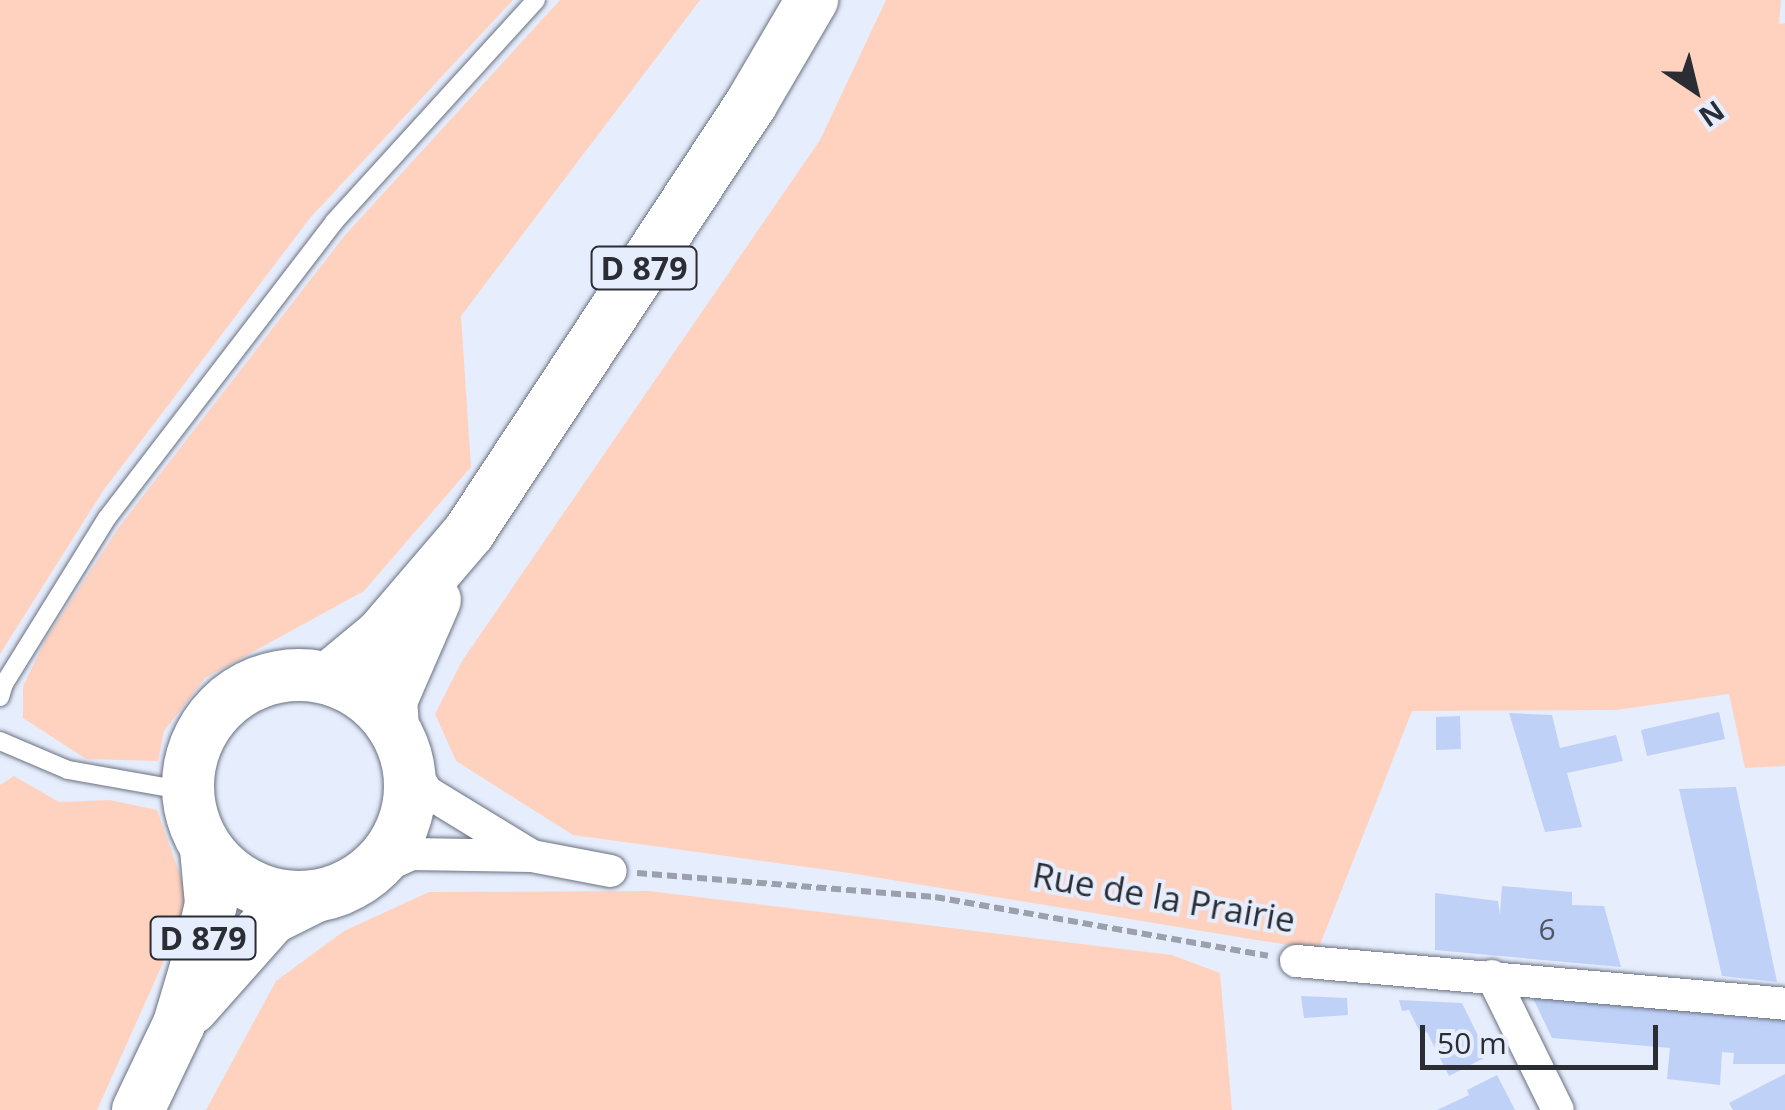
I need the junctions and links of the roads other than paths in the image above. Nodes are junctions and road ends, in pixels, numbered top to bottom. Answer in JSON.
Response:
{"nodes":[{"id":1,"x":536,"y":0,"type":"edge"},
{"id":2,"x":812,"y":0,"type":"edge"},
{"id":3,"x":469,"y":532,"type":"junction"},
{"id":4,"x":329,"y":678,"type":"junction"},
{"id":5,"x":0,"y":697,"type":"edge"},
{"id":6,"x":0,"y":741,"type":"edge"},
{"id":7,"x":401,"y":744,"type":"junction"},
{"id":8,"x":186,"y":790,"type":"junction"},
{"id":9,"x":206,"y":849,"type":"junction"},
{"id":10,"x":532,"y":856,"type":"junction"},
{"id":11,"x":611,"y":871,"type":"road end"},
{"id":12,"x":371,"y":872,"type":"junction"},
{"id":13,"x":314,"y":897,"type":"junction"},
{"id":14,"x":1296,"y":961,"type":"road end"},
{"id":15,"x":1492,"y":976,"type":"junction"},
{"id":16,"x":1785,"y":1004,"type":"edge"},
{"id":17,"x":179,"y":1024,"type":"junction"},
{"id":18,"x":138,"y":1110,"type":"edge"},
{"id":19,"x":1558,"y":1110,"type":"edge"}],
"edges":[{"from":1,"to":5,"type":"lane"},
{"from":2,"to":3,"type":"main road","number":"D 879"},
{"from":3,"to":4,"type":"main road","number":"D 879"},
{"from":3,"to":7,"type":"main road","number":"D 879"},
{"from":4,"to":7,"type":"main road"},
{"from":4,"to":8,"type":"main road"},
{"from":6,"to":8,"type":"lane"},
{"from":7,"to":10,"type":"street"},
{"from":7,"to":12,"type":"main road"},
{"from":8,"to":9,"type":"main road"},
{"from":9,"to":13,"type":"main road"},
{"from":9,"to":17,"type":"main road","number":"D 879"},
{"from":10,"to":11,"type":"street"},
{"from":10,"to":12,"type":"street"},
{"from":12,"to":13,"type":"main road"},
{"from":13,"to":17,"type":"main road","number":"D 879"},
{"from":14,"to":15,"type":"street","name":"Rue de la Prairie"},
{"from":15,"to":16,"type":"street","name":"Rue de la Prairie"},
{"from":15,"to":19,"type":"street"},
{"from":17,"to":18,"type":"main road","number":"D 879"}]}
